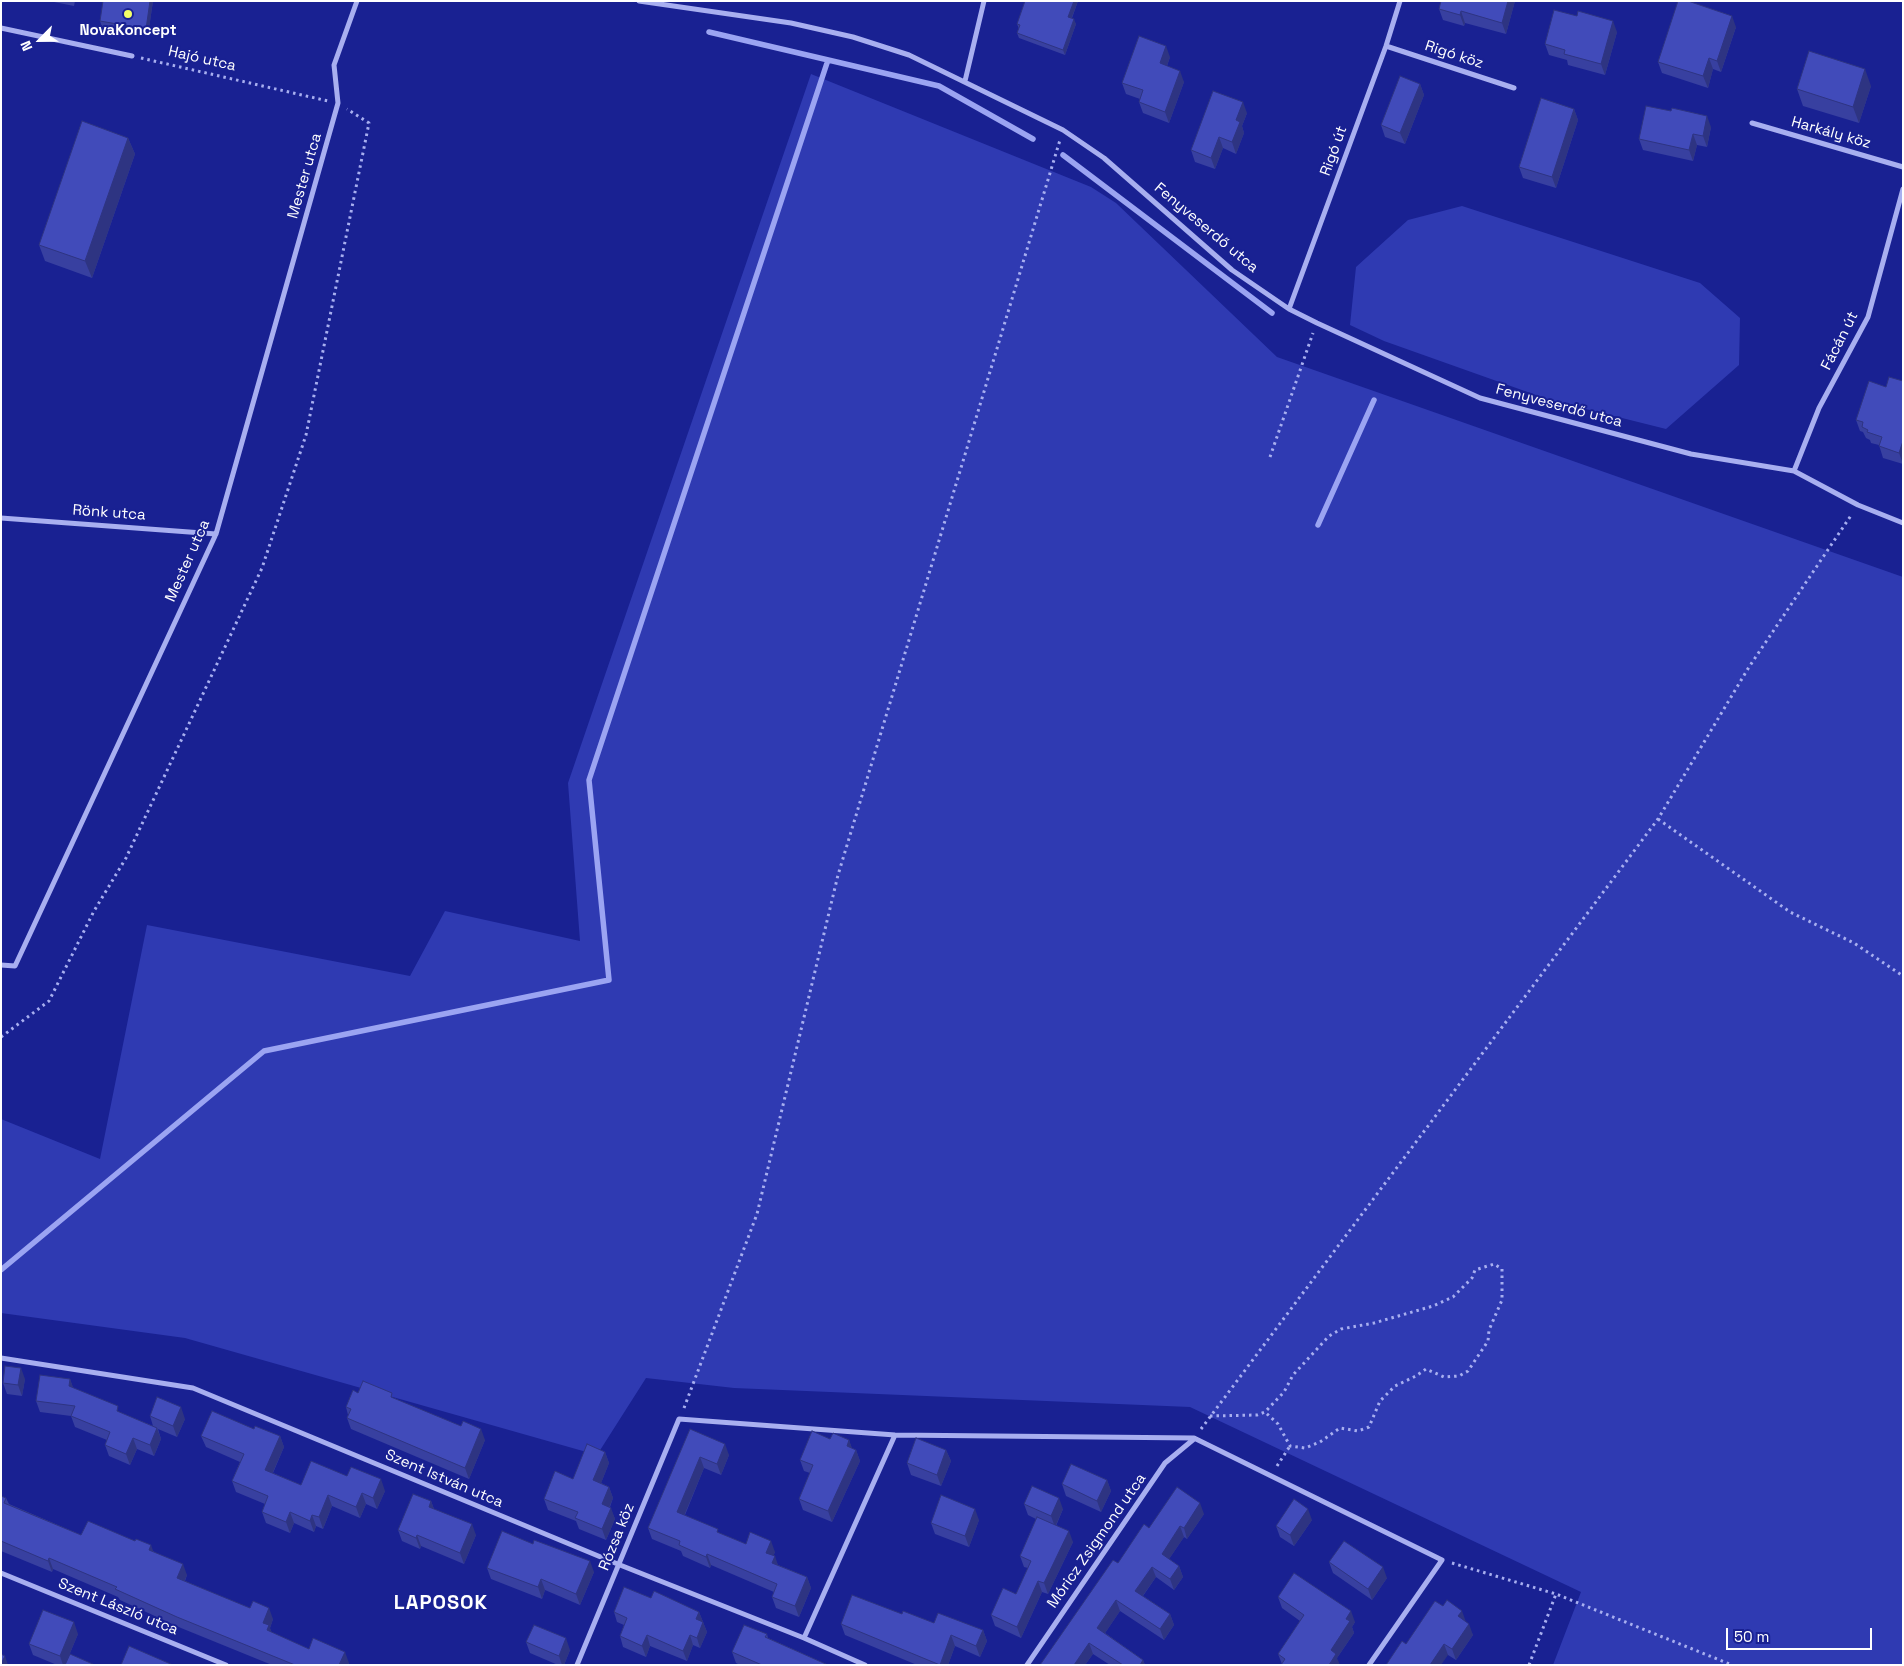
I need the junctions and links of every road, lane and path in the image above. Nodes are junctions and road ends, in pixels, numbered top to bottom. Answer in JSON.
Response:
{"nodes":[{"id":1,"x":357,"y":1,"type":"edge"},
{"id":2,"x":639,"y":1,"type":"edge"},
{"id":3,"x":984,"y":1,"type":"edge"},
{"id":4,"x":1400,"y":1,"type":"edge"},
{"id":5,"x":1,"y":28,"type":"edge"},
{"id":6,"x":1386,"y":46,"type":"junction"},
{"id":7,"x":132,"y":56,"type":"joint"},
{"id":8,"x":965,"y":81,"type":"junction"},
{"id":9,"x":1514,"y":88,"type":"dead end"},
{"id":10,"x":338,"y":103,"type":"junction"},
{"id":11,"x":1752,"y":123,"type":"dead end"},
{"id":12,"x":1063,"y":130,"type":"junction"},
{"id":13,"x":1903,"y":167,"type":"edge"},
{"id":14,"x":1903,"y":189,"type":"edge"},
{"id":15,"x":1288,"y":309,"type":"junction"},
{"id":16,"x":1317,"y":323,"type":"junction"},
{"id":17,"x":1270,"y":457,"type":"dead end"},
{"id":18,"x":1794,"y":471,"type":"junction"},
{"id":19,"x":1858,"y":506,"type":"junction"},
{"id":20,"x":1,"y":518,"type":"edge"},
{"id":21,"x":1903,"y":523,"type":"edge"},
{"id":22,"x":216,"y":534,"type":"junction"},
{"id":23,"x":1658,"y":819,"type":"junction"},
{"id":24,"x":1,"y":965,"type":"edge"},
{"id":25,"x":1903,"y":976,"type":"edge"},
{"id":26,"x":1,"y":1037,"type":"edge"},
{"id":27,"x":1,"y":1358,"type":"edge"},
{"id":28,"x":1265,"y":1412,"type":"junction"},
{"id":29,"x":1210,"y":1416,"type":"junction"},
{"id":30,"x":680,"y":1419,"type":"junction"},
{"id":31,"x":895,"y":1435,"type":"junction"},
{"id":32,"x":1194,"y":1438,"type":"junction"},
{"id":33,"x":1290,"y":1446,"type":"junction"},
{"id":34,"x":1271,"y":1476,"type":"junction"},
{"id":35,"x":1442,"y":1560,"type":"junction"},
{"id":36,"x":620,"y":1565,"type":"junction"},
{"id":37,"x":1,"y":1573,"type":"edge"},
{"id":38,"x":1556,"y":1594,"type":"junction"},
{"id":39,"x":804,"y":1638,"type":"junction"},
{"id":40,"x":226,"y":1665,"type":"edge"},
{"id":41,"x":577,"y":1665,"type":"edge"},
{"id":42,"x":865,"y":1665,"type":"edge"},
{"id":43,"x":1027,"y":1665,"type":"edge"},
{"id":44,"x":1369,"y":1665,"type":"edge"},
{"id":45,"x":1529,"y":1665,"type":"edge"},
{"id":46,"x":1732,"y":1665,"type":"edge"}],
"edges":[{"from":1,"to":10,"type":"street"},
{"from":2,"to":8,"type":"street","name":"Fenyveserdő utca"},
{"from":3,"to":8,"type":"street"},
{"from":4,"to":6,"type":"street","name":"Rigó út"},
{"from":5,"to":7,"type":"street"},
{"from":6,"to":9,"type":"street","name":"Rigó köz"},
{"from":6,"to":15,"type":"street","name":"Rigó út"},
{"from":7,"to":10,"type":"path","name":"Hajó utca"},
{"from":8,"to":12,"type":"street","name":"Fenyveserdő utca"},
{"from":10,"to":22,"type":"street","name":"Mester utca"},
{"from":10,"to":26,"type":"path","name":"Hajó utca"},
{"from":11,"to":13,"type":"street","name":"Harkály köz"},
{"from":12,"to":15,"type":"street","name":"Fenyveserdő utca"},
{"from":12,"to":30,"type":"path"},
{"from":14,"to":18,"type":"street","name":"Fácán út"},
{"from":15,"to":16,"type":"street","name":"Fenyveserdő utca"},
{"from":16,"to":17,"type":"path"},
{"from":16,"to":18,"type":"street","name":"Fenyveserdő utca"},
{"from":18,"to":19,"type":"street","name":"Fenyveserdő utca"},
{"from":19,"to":21,"type":"street","name":"Fenyveserdő utca"},
{"from":19,"to":23,"type":"path"},
{"from":20,"to":22,"type":"street","name":"Rönk utca"},
{"from":22,"to":24,"type":"street","name":"Mester utca"},
{"from":23,"to":25,"type":"path"},
{"from":23,"to":29,"type":"path"},
{"from":27,"to":36,"type":"street","name":"Szent István utca"},
{"from":28,"to":29,"type":"path"},
{"from":28,"to":33,"type":"path"},
{"from":28,"to":33,"type":"path"},
{"from":29,"to":32,"type":"path"},
{"from":30,"to":31,"type":"street"},
{"from":30,"to":36,"type":"street","name":"Rózsa köz"},
{"from":31,"to":32,"type":"street"},
{"from":31,"to":39,"type":"street"},
{"from":32,"to":34,"type":"street"},
{"from":32,"to":43,"type":"street","name":"Móricz Zsigmond utca"},
{"from":33,"to":34,"type":"path"},
{"from":34,"to":35,"type":"street"},
{"from":35,"to":38,"type":"path"},
{"from":35,"to":44,"type":"street"},
{"from":36,"to":39,"type":"street","name":"Szent István utca"},
{"from":36,"to":41,"type":"street","name":"Rózsa köz"},
{"from":37,"to":40,"type":"street","name":"Szent László utca"},
{"from":38,"to":45,"type":"path"},
{"from":38,"to":46,"type":"path"},
{"from":39,"to":42,"type":"street","name":"Szent István utca"}]}
